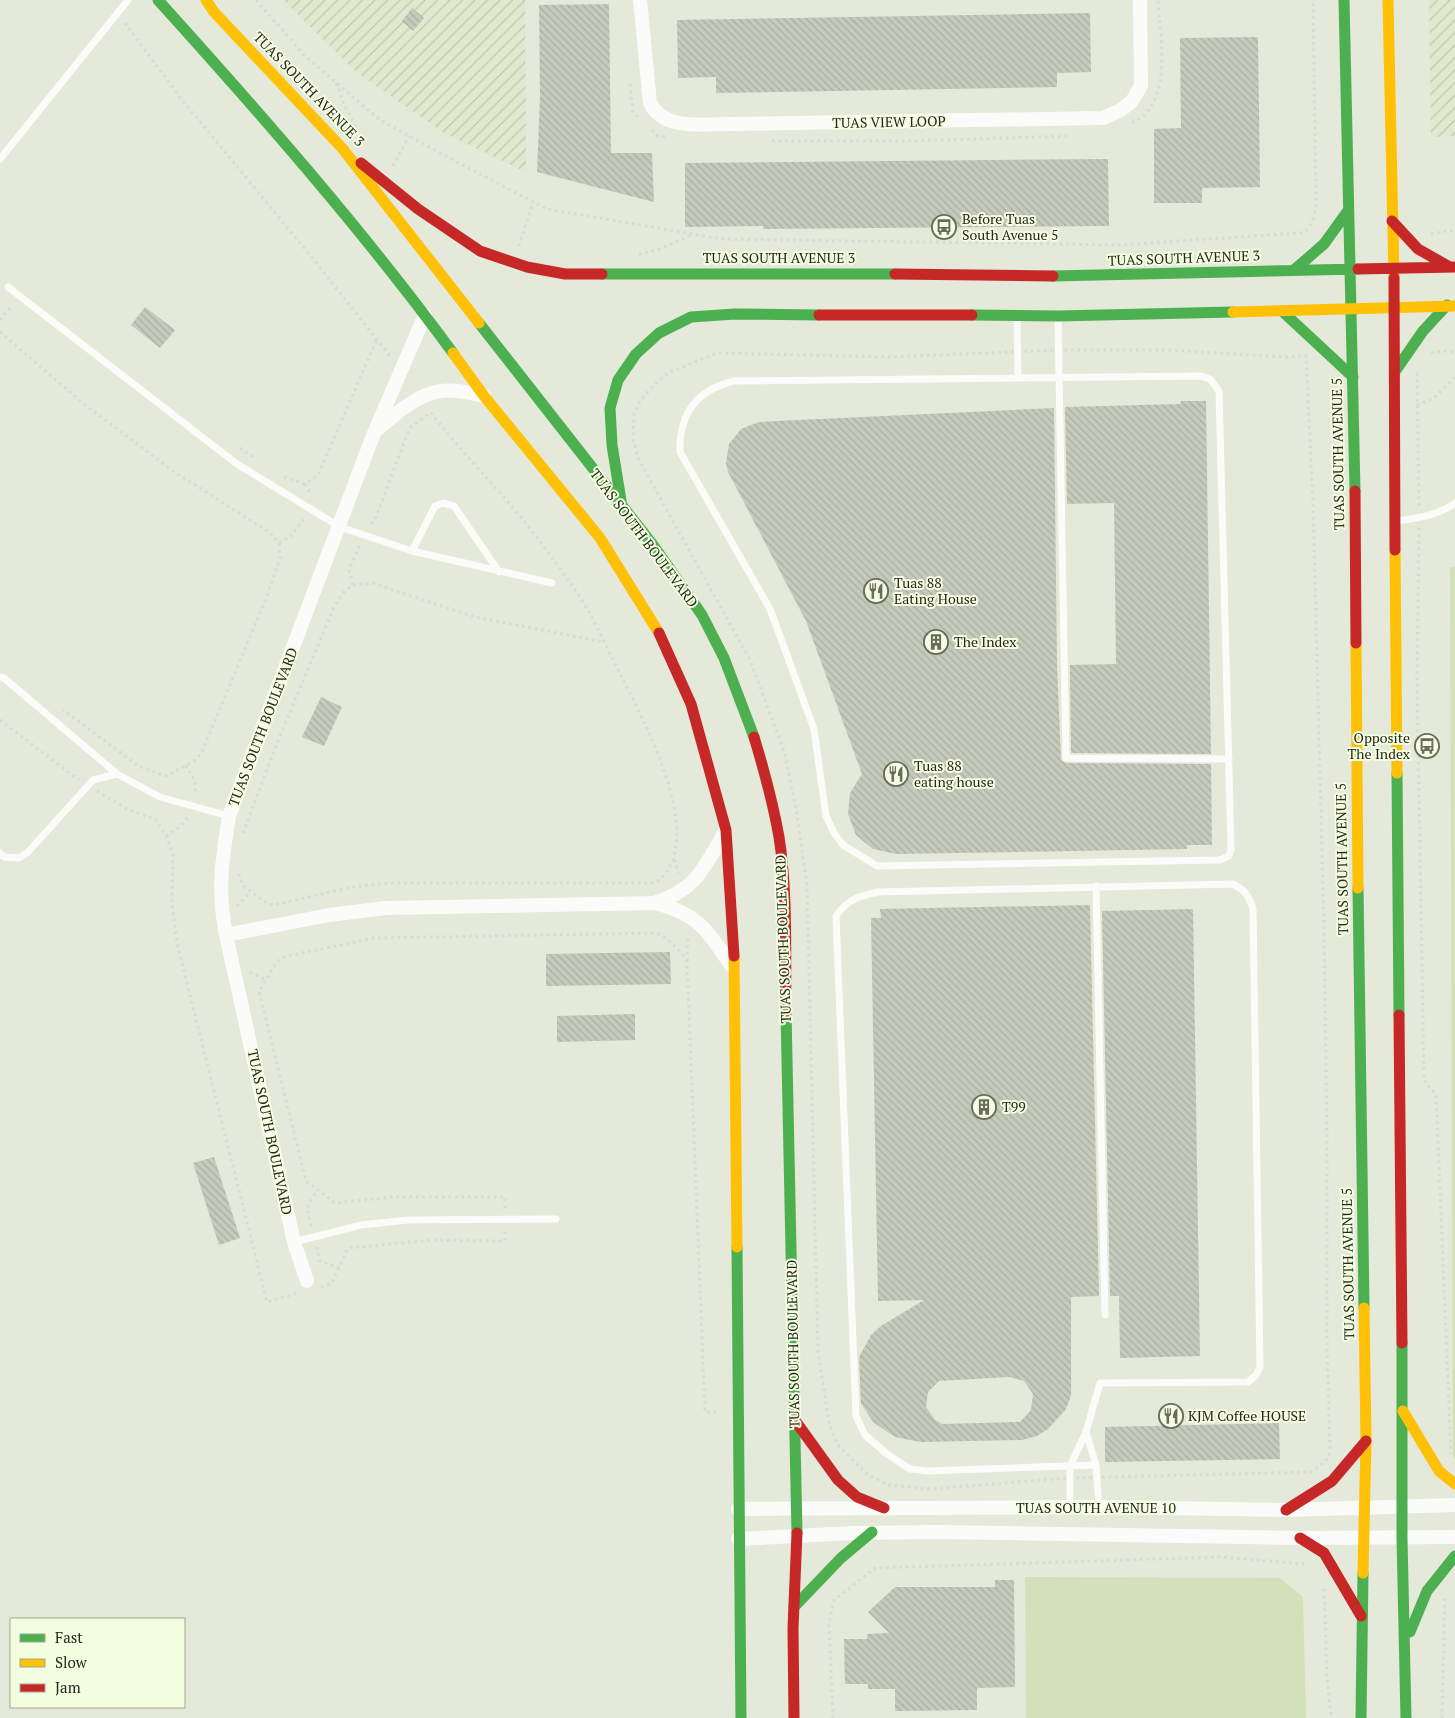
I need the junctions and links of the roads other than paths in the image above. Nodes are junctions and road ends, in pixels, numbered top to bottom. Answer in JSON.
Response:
{"nodes":[{"id":1,"x":128,"y":0,"type":"edge"},
{"id":2,"x":158,"y":0,"type":"edge"},
{"id":3,"x":206,"y":0,"type":"edge"},
{"id":4,"x":640,"y":0,"type":"edge"},
{"id":5,"x":1140,"y":0,"type":"edge"},
{"id":6,"x":1344,"y":0,"type":"edge"},
{"id":7,"x":1388,"y":0,"type":"edge"},
{"id":8,"x":342,"y":148,"type":"junction"},
{"id":9,"x":0,"y":159,"type":"edge"},
{"id":10,"x":1347,"y":212,"type":"junction"},
{"id":11,"x":1392,"y":221,"type":"junction"},
{"id":12,"x":1452,"y":267,"type":"edge"},
{"id":13,"x":1348,"y":268,"type":"junction"},
{"id":14,"x":1392,"y":268,"type":"junction"},
{"id":15,"x":1294,"y":270,"type":"junction"},
{"id":16,"x":8,"y":287,"type":"dead end"},
{"id":17,"x":1451,"y":305,"type":"edge"},
{"id":18,"x":1394,"y":308,"type":"junction"},
{"id":19,"x":1349,"y":309,"type":"junction"},
{"id":20,"x":1282,"y":311,"type":"junction"},
{"id":21,"x":425,"y":315,"type":"junction"},
{"id":22,"x":1017,"y":316,"type":"junction"},
{"id":23,"x":1058,"y":316,"type":"junction"},
{"id":24,"x":1396,"y":370,"type":"junction"},
{"id":25,"x":1353,"y":377,"type":"junction"},
{"id":26,"x":1018,"y":378,"type":"junction"},
{"id":27,"x":1059,"y":378,"type":"junction"},
{"id":28,"x":484,"y":396,"type":"junction"},
{"id":29,"x":374,"y":433,"type":"junction"},
{"id":30,"x":1455,"y":503,"type":"edge"},
{"id":31,"x":622,"y":507,"type":"junction"},
{"id":32,"x":1394,"y":522,"type":"junction"},
{"id":33,"x":340,"y":527,"type":"junction"},
{"id":34,"x":412,"y":551,"type":"junction"},
{"id":35,"x":499,"y":572,"type":"junction"},
{"id":36,"x":552,"y":583,"type":"dead end"},
{"id":37,"x":0,"y":677,"type":"edge"},
{"id":38,"x":1229,"y":759,"type":"junction"},
{"id":39,"x":117,"y":774,"type":"junction"},
{"id":40,"x":228,"y":816,"type":"junction"},
{"id":41,"x":726,"y":830,"type":"junction"},
{"id":42,"x":0,"y":853,"type":"edge"},
{"id":43,"x":1096,"y":886,"type":"junction"},
{"id":44,"x":654,"y":903,"type":"junction"},
{"id":45,"x":226,"y":934,"type":"junction"},
{"id":46,"x":735,"y":971,"type":"junction"},
{"id":47,"x":556,"y":1219,"type":"dead end"},
{"id":48,"x":294,"y":1242,"type":"junction"},
{"id":49,"x":306,"y":1281,"type":"dead end"},
{"id":50,"x":1104,"y":1315,"type":"dead end"},
{"id":51,"x":1403,"y":1411,"type":"junction"},
{"id":52,"x":794,"y":1419,"type":"junction"},
{"id":53,"x":1086,"y":1432,"type":"junction"},
{"id":54,"x":1366,"y":1441,"type":"junction"},
{"id":55,"x":1070,"y":1466,"type":"junction"},
{"id":56,"x":1096,"y":1466,"type":"junction"},
{"id":57,"x":1455,"y":1484,"type":"edge"},
{"id":58,"x":1402,"y":1506,"type":"junction"},
{"id":59,"x":1455,"y":1506,"type":"edge"},
{"id":60,"x":1099,"y":1507,"type":"junction"},
{"id":61,"x":884,"y":1508,"type":"junction"},
{"id":62,"x":1070,"y":1508,"type":"junction"},
{"id":63,"x":1363,"y":1508,"type":"junction"},
{"id":64,"x":738,"y":1509,"type":"junction"},
{"id":65,"x":795,"y":1509,"type":"junction"},
{"id":66,"x":1286,"y":1510,"type":"junction"},
{"id":67,"x":872,"y":1532,"type":"junction"},
{"id":68,"x":796,"y":1537,"type":"junction"},
{"id":69,"x":1362,"y":1537,"type":"junction"},
{"id":70,"x":1455,"y":1537,"type":"edge"},
{"id":71,"x":1300,"y":1538,"type":"junction"},
{"id":72,"x":1402,"y":1538,"type":"junction"},
{"id":73,"x":738,"y":1539,"type":"junction"},
{"id":74,"x":1455,"y":1556,"type":"edge"},
{"id":75,"x":794,"y":1607,"type":"junction"},
{"id":76,"x":1362,"y":1617,"type":"junction"},
{"id":77,"x":1405,"y":1650,"type":"junction"},
{"id":78,"x":741,"y":1718,"type":"edge"},
{"id":79,"x":794,"y":1718,"type":"edge"},
{"id":80,"x":1361,"y":1718,"type":"edge"},
{"id":81,"x":1406,"y":1718,"type":"edge"}],
"edges":[{"from":1,"to":9,"type":"lane"},
{"from":2,"to":21,"type":"main road"},
{"from":3,"to":8,"type":"main road","name":"TUAS SOUTH AVENUE 3"},
{"from":4,"to":5,"type":"street","name":"TUAS VIEW LOOP"},
{"from":6,"to":10,"type":"main road","name":"TUAS SOUTH AVENUE 5"},
{"from":7,"to":11,"type":"main road"},
{"from":8,"to":15,"type":"main road","name":"TUAS SOUTH AVENUE 3"},
{"from":8,"to":31,"type":"main road","name":"TUAS SOUTH BOULEVARD"},
{"from":10,"to":13,"type":"main road","name":"TUAS SOUTH AVENUE 5"},
{"from":10,"to":15,"type":"main road"},
{"from":11,"to":12,"type":"main road"},
{"from":11,"to":14,"type":"main road"},
{"from":12,"to":14,"type":"main road","name":"TUAS SOUTH AVENUE 3"},
{"from":13,"to":14,"type":"main road","name":"TUAS SOUTH AVENUE 3"},
{"from":13,"to":15,"type":"main road","name":"TUAS SOUTH AVENUE 3"},
{"from":13,"to":19,"type":"main road","name":"TUAS SOUTH AVENUE 5"},
{"from":14,"to":18,"type":"main road"},
{"from":16,"to":33,"type":"lane"},
{"from":17,"to":18,"type":"main road"},
{"from":17,"to":24,"type":"main road"},
{"from":18,"to":19,"type":"main road"},
{"from":18,"to":24,"type":"main road"},
{"from":19,"to":20,"type":"main road"},
{"from":19,"to":25,"type":"main road","name":"TUAS SOUTH AVENUE 5"},
{"from":20,"to":23,"type":"main road"},
{"from":20,"to":25,"type":"main road"},
{"from":21,"to":28,"type":"main road"},
{"from":21,"to":29,"type":"street","name":"TUAS SOUTH BOULEVARD"},
{"from":22,"to":23,"type":"main road"},
{"from":22,"to":26,"type":"lane"},
{"from":22,"to":31,"type":"main road"},
{"from":23,"to":27,"type":"lane"},
{"from":24,"to":32,"type":"main road"},
{"from":25,"to":54,"type":"main road","name":"TUAS SOUTH AVENUE 5"},
{"from":26,"to":27,"type":"lane"},
{"from":26,"to":38,"type":"lane"},
{"from":27,"to":38,"type":"lane"},
{"from":27,"to":38,"type":"lane"},
{"from":28,"to":29,"type":"street"},
{"from":28,"to":41,"type":"main road"},
{"from":29,"to":33,"type":"street","name":"TUAS SOUTH BOULEVARD"},
{"from":30,"to":32,"type":"lane"},
{"from":31,"to":52,"type":"main road","name":"TUAS SOUTH BOULEVARD"},
{"from":32,"to":51,"type":"main road"},
{"from":33,"to":34,"type":"lane"},
{"from":33,"to":40,"type":"street","name":"TUAS SOUTH BOULEVARD"},
{"from":34,"to":35,"type":"lane"},
{"from":34,"to":35,"type":"lane"},
{"from":35,"to":36,"type":"lane"},
{"from":37,"to":39,"type":"lane"},
{"from":39,"to":40,"type":"lane"},
{"from":39,"to":42,"type":"lane"},
{"from":40,"to":45,"type":"street","name":"TUAS SOUTH BOULEVARD"},
{"from":41,"to":44,"type":"street"},
{"from":41,"to":46,"type":"main road"},
{"from":43,"to":50,"type":"lane"},
{"from":43,"to":53,"type":"lane"},
{"from":43,"to":55,"type":"lane"},
{"from":44,"to":45,"type":"street"},
{"from":44,"to":46,"type":"street"},
{"from":45,"to":48,"type":"street","name":"TUAS SOUTH BOULEVARD"},
{"from":46,"to":64,"type":"main road"},
{"from":47,"to":48,"type":"lane"},
{"from":48,"to":49,"type":"street","name":"TUAS SOUTH BOULEVARD"},
{"from":51,"to":57,"type":"main road"},
{"from":51,"to":58,"type":"main road"},
{"from":52,"to":61,"type":"main road"},
{"from":52,"to":65,"type":"main road","name":"TUAS SOUTH BOULEVARD"},
{"from":53,"to":55,"type":"lane"},
{"from":53,"to":56,"type":"lane"},
{"from":54,"to":63,"type":"main road","name":"TUAS SOUTH AVENUE 5"},
{"from":54,"to":66,"type":"main road"},
{"from":55,"to":56,"type":"lane"},
{"from":55,"to":62,"type":"lane"},
{"from":56,"to":60,"type":"lane"},
{"from":58,"to":59,"type":"street","name":"TUAS SOUTH AVENUE 10"},
{"from":58,"to":63,"type":"street","name":"TUAS SOUTH AVENUE 10"},
{"from":58,"to":72,"type":"main road"},
{"from":60,"to":62,"type":"street","name":"TUAS SOUTH AVENUE 10"},
{"from":60,"to":66,"type":"street","name":"TUAS SOUTH AVENUE 10"},
{"from":61,"to":62,"type":"street","name":"TUAS SOUTH AVENUE 10"},
{"from":61,"to":65,"type":"street","name":"TUAS SOUTH AVENUE 10"},
{"from":63,"to":66,"type":"street","name":"TUAS SOUTH AVENUE 10"},
{"from":63,"to":69,"type":"main road","name":"TUAS SOUTH AVENUE 5"},
{"from":64,"to":65,"type":"street","name":"TUAS SOUTH AVENUE 10"},
{"from":64,"to":73,"type":"main road"},
{"from":65,"to":68,"type":"main road","name":"TUAS SOUTH BOULEVARD"},
{"from":67,"to":68,"type":"street","name":"TUAS SOUTH AVENUE 10"},
{"from":67,"to":71,"type":"street","name":"TUAS SOUTH AVENUE 10"},
{"from":67,"to":75,"type":"main road"},
{"from":68,"to":73,"type":"street","name":"TUAS SOUTH AVENUE 10"},
{"from":68,"to":75,"type":"main road","name":"TUAS SOUTH BOULEVARD"},
{"from":69,"to":71,"type":"street","name":"TUAS SOUTH AVENUE 10"},
{"from":69,"to":72,"type":"street","name":"TUAS SOUTH AVENUE 10"},
{"from":69,"to":76,"type":"main road","name":"TUAS SOUTH AVENUE 5"},
{"from":70,"to":72,"type":"street","name":"TUAS SOUTH AVENUE 10"},
{"from":71,"to":76,"type":"main road"},
{"from":72,"to":77,"type":"main road"},
{"from":73,"to":78,"type":"main road"},
{"from":74,"to":77,"type":"main road"},
{"from":75,"to":79,"type":"main road","name":"TUAS SOUTH BOULEVARD"},
{"from":76,"to":80,"type":"main road","name":"TUAS SOUTH AVENUE 5"},
{"from":77,"to":81,"type":"main road"}]}
